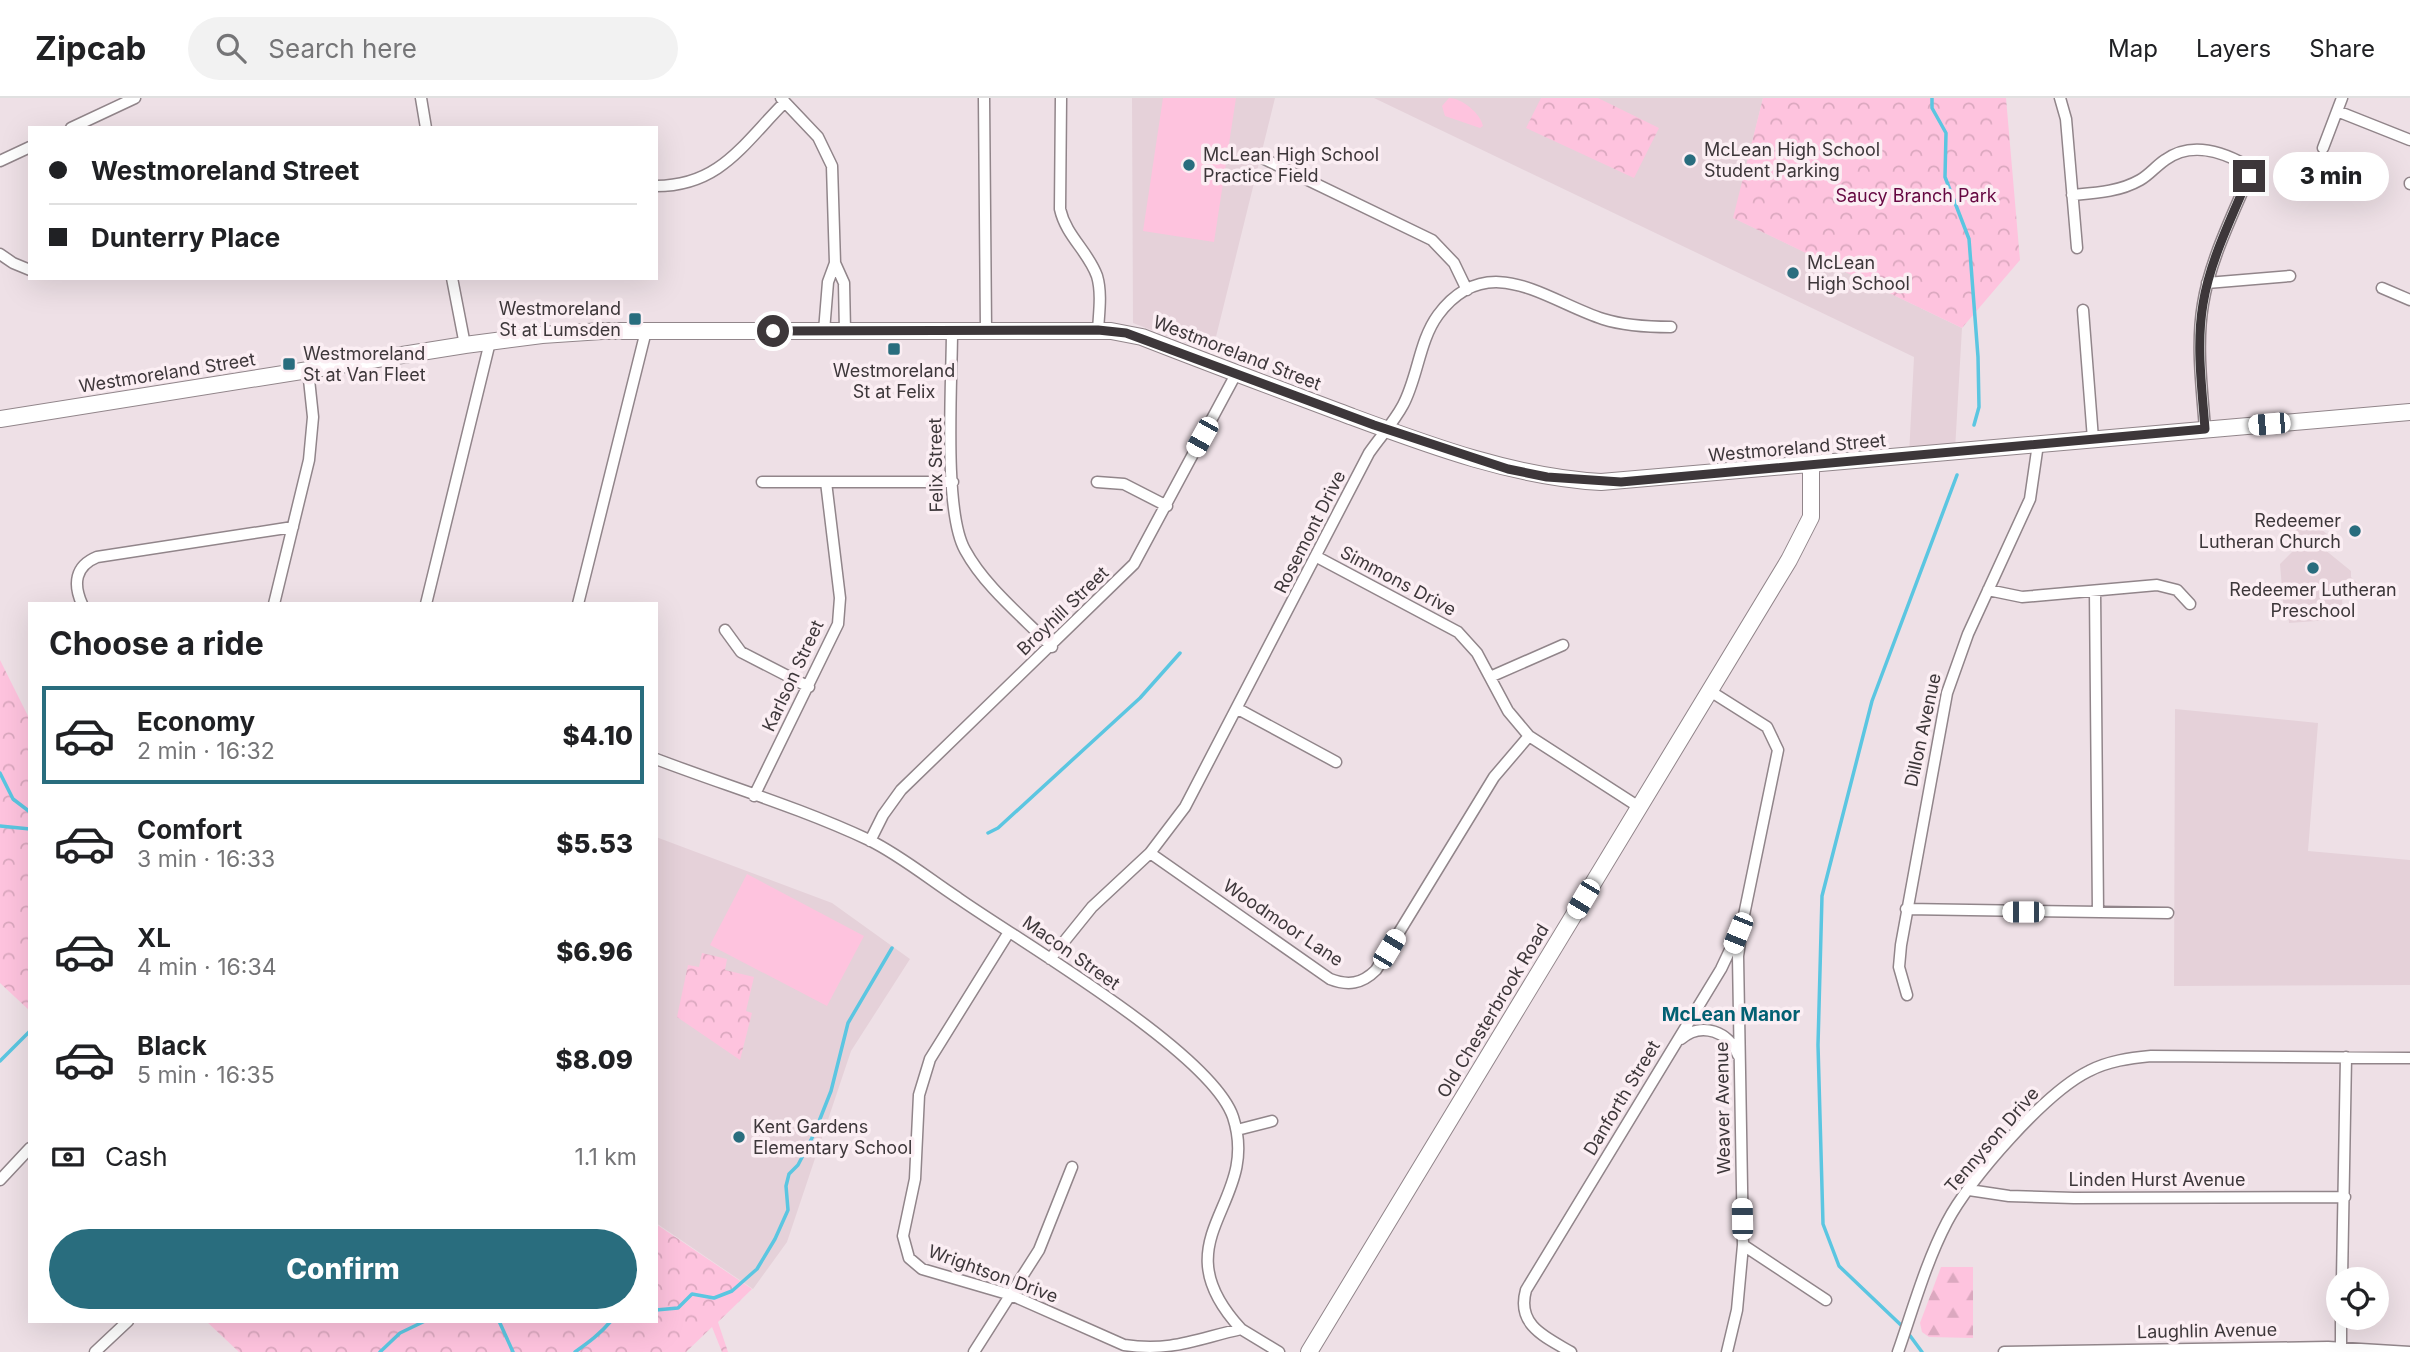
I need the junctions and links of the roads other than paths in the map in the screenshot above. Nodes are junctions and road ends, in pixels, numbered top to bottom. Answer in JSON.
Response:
{"nodes":[{"id":1,"x":135,"y":98,"type":"edge"},
{"id":2,"x":421,"y":98,"type":"edge"},
{"id":3,"x":984,"y":98,"type":"edge"},
{"id":4,"x":1061,"y":98,"type":"edge"},
{"id":5,"x":2060,"y":98,"type":"edge"},
{"id":6,"x":2342,"y":98,"type":"edge"},
{"id":7,"x":783,"y":100,"type":"edge"},
{"id":8,"x":2337,"y":111,"type":"junction"},
{"id":9,"x":75,"y":126,"type":"edge"},
{"id":10,"x":426,"y":126,"type":"edge"},
{"id":11,"x":2410,"y":140,"type":"edge"},
{"id":12,"x":28,"y":148,"type":"edge"},
{"id":13,"x":2323,"y":148,"type":"dead end"},
{"id":14,"x":1256,"y":155,"type":"dead end"},
{"id":15,"x":0,"y":161,"type":"edge"},
{"id":16,"x":658,"y":186,"type":"edge"},
{"id":17,"x":2071,"y":195,"type":"junction"},
{"id":18,"x":2077,"y":247,"type":"dead end"},
{"id":19,"x":0,"y":254,"type":"edge"},
{"id":20,"x":835,"y":263,"type":"junction"},
{"id":21,"x":28,"y":269,"type":"edge"},
{"id":22,"x":2290,"y":276,"type":"dead end"},
{"id":23,"x":452,"y":280,"type":"edge"},
{"id":24,"x":2207,"y":283,"type":"junction"},
{"id":25,"x":2382,"y":288,"type":"dead end"},
{"id":26,"x":1467,"y":290,"type":"junction"},
{"id":27,"x":2410,"y":299,"type":"edge"},
{"id":28,"x":2083,"y":310,"type":"dead end"},
{"id":29,"x":1671,"y":327,"type":"dead end"},
{"id":30,"x":986,"y":330,"type":"junction"},
{"id":31,"x":1098,"y":330,"type":"junction"},
{"id":32,"x":646,"y":331,"type":"junction"},
{"id":33,"x":824,"y":331,"type":"junction"},
{"id":34,"x":845,"y":331,"type":"junction"},
{"id":35,"x":952,"y":331,"type":"junction"},
{"id":36,"x":490,"y":342,"type":"junction"},
{"id":37,"x":465,"y":345,"type":"junction"},
{"id":38,"x":308,"y":370,"type":"junction"},
{"id":39,"x":1237,"y":374,"type":"junction"},
{"id":40,"x":2410,"y":412,"type":"edge"},
{"id":41,"x":0,"y":419,"type":"edge"},
{"id":42,"x":1386,"y":429,"type":"junction"},
{"id":43,"x":2205,"y":429,"type":"junction"},
{"id":44,"x":2092,"y":439,"type":"junction"},
{"id":45,"x":2038,"y":444,"type":"junction"},
{"id":46,"x":1811,"y":466,"type":"junction"},
{"id":47,"x":762,"y":482,"type":"dead end"},
{"id":48,"x":826,"y":482,"type":"junction"},
{"id":49,"x":953,"y":482,"type":"junction"},
{"id":50,"x":1097,"y":482,"type":"dead end"},
{"id":51,"x":1167,"y":506,"type":"junction"},
{"id":52,"x":293,"y":527,"type":"junction"},
{"id":53,"x":1317,"y":557,"type":"junction"},
{"id":54,"x":1989,"y":590,"type":"junction"},
{"id":55,"x":2095,"y":591,"type":"junction"},
{"id":56,"x":81,"y":602,"type":"edge"},
{"id":57,"x":274,"y":602,"type":"edge"},
{"id":58,"x":426,"y":602,"type":"edge"},
{"id":59,"x":578,"y":602,"type":"edge"},
{"id":60,"x":2190,"y":604,"type":"dead end"},
{"id":61,"x":725,"y":630,"type":"dead end"},
{"id":62,"x":1563,"y":645,"type":"dead end"},
{"id":63,"x":1052,"y":647,"type":"junction"},
{"id":64,"x":1490,"y":677,"type":"junction"},
{"id":65,"x":809,"y":687,"type":"junction"},
{"id":66,"x":1710,"y":691,"type":"junction"},
{"id":67,"x":1238,"y":709,"type":"junction"},
{"id":68,"x":1529,"y":736,"type":"junction"},
{"id":69,"x":658,"y":760,"type":"edge"},
{"id":70,"x":1336,"y":762,"type":"dead end"},
{"id":71,"x":754,"y":796,"type":"junction"},
{"id":72,"x":1639,"y":807,"type":"junction"},
{"id":73,"x":870,"y":841,"type":"junction"},
{"id":74,"x":1150,"y":853,"type":"junction"},
{"id":75,"x":1906,"y":909,"type":"junction"},
{"id":76,"x":2098,"y":912,"type":"junction"},
{"id":77,"x":2168,"y":912,"type":"dead end"},
{"id":78,"x":1744,"y":915,"type":"junction"},
{"id":79,"x":1009,"y":932,"type":"junction"},
{"id":80,"x":1050,"y":959,"type":"junction"},
{"id":81,"x":1907,"y":995,"type":"dead end"},
{"id":82,"x":1676,"y":1044,"type":"junction"},
{"id":83,"x":2346,"y":1057,"type":"junction"},
{"id":84,"x":1740,"y":1058,"type":"junction"},
{"id":85,"x":2410,"y":1058,"type":"edge"},
{"id":86,"x":1272,"y":1121,"type":"dead end"},
{"id":87,"x":1237,"y":1130,"type":"junction"},
{"id":88,"x":28,"y":1150,"type":"edge"},
{"id":89,"x":1072,"y":1167,"type":"dead end"},
{"id":90,"x":0,"y":1180,"type":"edge"},
{"id":91,"x":1969,"y":1190,"type":"junction"},
{"id":92,"x":2345,"y":1197,"type":"junction"},
{"id":93,"x":1743,"y":1245,"type":"junction"},
{"id":94,"x":908,"y":1255,"type":"junction"},
{"id":95,"x":896,"y":1263,"type":"dead end"},
{"id":96,"x":2342,"y":1267,"type":"edge"},
{"id":97,"x":1011,"y":1295,"type":"junction"},
{"id":98,"x":1826,"y":1300,"type":"dead end"},
{"id":99,"x":126,"y":1323,"type":"edge"},
{"id":100,"x":1241,"y":1329,"type":"junction"},
{"id":101,"x":2341,"y":1330,"type":"edge"},
{"id":102,"x":2341,"y":1350,"type":"edge"},
{"id":103,"x":2154,"y":1351,"type":"edge"},
{"id":104,"x":95,"y":1352,"type":"edge"},
{"id":105,"x":974,"y":1352,"type":"edge"},
{"id":106,"x":1279,"y":1352,"type":"edge"},
{"id":107,"x":1309,"y":1352,"type":"edge"},
{"id":108,"x":1571,"y":1352,"type":"edge"},
{"id":109,"x":1727,"y":1352,"type":"edge"},
{"id":110,"x":1898,"y":1352,"type":"edge"},
{"id":111,"x":2004,"y":1352,"type":"edge"},
{"id":112,"x":2410,"y":1352,"type":"edge"}],
"edges":[{"from":1,"to":9,"type":"street"},
{"from":2,"to":10,"type":"street"},
{"from":3,"to":30,"type":"street"},
{"from":4,"to":31,"type":"street"},
{"from":5,"to":17,"type":"street"},
{"from":6,"to":8,"type":"street"},
{"from":7,"to":16,"type":"street"},
{"from":7,"to":20,"type":"street"},
{"from":8,"to":11,"type":"street"},
{"from":8,"to":13,"type":"street"},
{"from":12,"to":15,"type":"street"},
{"from":14,"to":26,"type":"street"},
{"from":17,"to":18,"type":"street"},
{"from":17,"to":24,"type":"street"},
{"from":19,"to":21,"type":"street"},
{"from":20,"to":33,"type":"street"},
{"from":20,"to":34,"type":"street"},
{"from":22,"to":24,"type":"street"},
{"from":23,"to":37,"type":"street"},
{"from":24,"to":43,"type":"street"},
{"from":25,"to":27,"type":"street"},
{"from":26,"to":29,"type":"street","name":"Rosemont Drive"},
{"from":26,"to":42,"type":"street","name":"Rosemont Drive"},
{"from":28,"to":44,"type":"street"},
{"from":30,"to":31,"type":"main road","name":"Westmoreland Street"},
{"from":30,"to":35,"type":"main road","name":"Westmoreland Street"},
{"from":31,"to":39,"type":"main road","name":"Westmoreland Street"},
{"from":32,"to":33,"type":"main road","name":"Westmoreland Street"},
{"from":32,"to":36,"type":"main road","name":"Westmoreland Street"},
{"from":32,"to":59,"type":"street"},
{"from":33,"to":34,"type":"main road","name":"Westmoreland Street"},
{"from":34,"to":35,"type":"main road","name":"Westmoreland Street"},
{"from":35,"to":49,"type":"street","name":"Felix Street"},
{"from":36,"to":37,"type":"main road","name":"Westmoreland Street"},
{"from":36,"to":58,"type":"street"},
{"from":37,"to":38,"type":"main road","name":"Westmoreland Street"},
{"from":38,"to":41,"type":"main road","name":"Westmoreland Street"},
{"from":38,"to":52,"type":"street"},
{"from":39,"to":42,"type":"main road","name":"Westmoreland Street"},
{"from":39,"to":51,"type":"street","name":"Broyhill Street"},
{"from":40,"to":43,"type":"main road","name":"Westmoreland Street"},
{"from":42,"to":46,"type":"main road","name":"Westmoreland Street"},
{"from":42,"to":53,"type":"street","name":"Rosemont Drive"},
{"from":43,"to":44,"type":"main road","name":"Westmoreland Street"},
{"from":44,"to":45,"type":"main road","name":"Westmoreland Street"},
{"from":45,"to":46,"type":"main road","name":"Westmoreland Street"},
{"from":45,"to":54,"type":"street","name":"Dillon Avenue"},
{"from":46,"to":66,"type":"main road","name":"Old Chesterbrook Road"},
{"from":47,"to":48,"type":"street"},
{"from":48,"to":49,"type":"street"},
{"from":48,"to":65,"type":"street","name":"Karlson Street"},
{"from":49,"to":63,"type":"street","name":"Felix Street"},
{"from":50,"to":51,"type":"street"},
{"from":51,"to":63,"type":"street","name":"Broyhill Street"},
{"from":52,"to":56,"type":"street"},
{"from":52,"to":57,"type":"street"},
{"from":53,"to":64,"type":"street","name":"Simmons Drive"},
{"from":53,"to":67,"type":"street","name":"Rosemont Drive"},
{"from":54,"to":55,"type":"street"},
{"from":54,"to":75,"type":"street","name":"Dillon Avenue"},
{"from":55,"to":60,"type":"street"},
{"from":55,"to":76,"type":"street"},
{"from":61,"to":65,"type":"street"},
{"from":62,"to":64,"type":"street"},
{"from":63,"to":73,"type":"street","name":"Broyhill Street"},
{"from":64,"to":68,"type":"street","name":"Simmons Drive"},
{"from":65,"to":71,"type":"street","name":"Karlson Street"},
{"from":66,"to":72,"type":"main road","name":"Old Chesterbrook Road"},
{"from":66,"to":78,"type":"street","name":"Weaver Avenue"},
{"from":67,"to":70,"type":"street"},
{"from":67,"to":74,"type":"street","name":"Rosemont Drive"},
{"from":68,"to":72,"type":"street","name":"Simmons Drive"},
{"from":68,"to":74,"type":"street","name":"Woodmoor Lane"},
{"from":69,"to":71,"type":"street","name":"Macon Street"},
{"from":71,"to":73,"type":"street","name":"Macon Street"},
{"from":72,"to":107,"type":"main road","name":"Old Chesterbrook Road"},
{"from":73,"to":79,"type":"street","name":"Macon Street"},
{"from":74,"to":80,"type":"street","name":"Rosemont Drive"},
{"from":75,"to":76,"type":"street"},
{"from":75,"to":81,"type":"street","name":"Dillon Avenue"},
{"from":76,"to":77,"type":"street"},
{"from":78,"to":82,"type":"street","name":"Danforth Street"},
{"from":78,"to":84,"type":"street","name":"Weaver Avenue"},
{"from":79,"to":80,"type":"street","name":"Macon Street"},
{"from":79,"to":94,"type":"street","name":"Wrightson Drive"},
{"from":80,"to":87,"type":"street","name":"Macon Street"},
{"from":82,"to":84,"type":"street"},
{"from":82,"to":108,"type":"street","name":"Danforth Street"},
{"from":83,"to":85,"type":"street","name":"Tennyson Drive"},
{"from":83,"to":91,"type":"street","name":"Tennyson Drive"},
{"from":83,"to":92,"type":"street"},
{"from":84,"to":93,"type":"street","name":"Weaver Avenue"},
{"from":86,"to":87,"type":"street"},
{"from":87,"to":100,"type":"street","name":"Macon Street"},
{"from":88,"to":90,"type":"street"},
{"from":89,"to":97,"type":"street"},
{"from":91,"to":92,"type":"street","name":"Linden Hurst Avenue"},
{"from":91,"to":110,"type":"street","name":"Tennyson Drive"},
{"from":92,"to":96,"type":"street"},
{"from":93,"to":98,"type":"street"},
{"from":93,"to":109,"type":"street","name":"Weaver Avenue"},
{"from":94,"to":95,"type":"street"},
{"from":94,"to":97,"type":"street","name":"Wrightson Drive"},
{"from":97,"to":100,"type":"street","name":"Wrightson Drive"},
{"from":97,"to":105,"type":"street"},
{"from":99,"to":104,"type":"street"},
{"from":100,"to":106,"type":"street"},
{"from":101,"to":102,"type":"street"},
{"from":102,"to":103,"type":"street","name":"Laughlin Avenue"},
{"from":102,"to":112,"type":"street","name":"Laughlin Avenue"},
{"from":103,"to":111,"type":"street","name":"Laughlin Avenue"}]}
